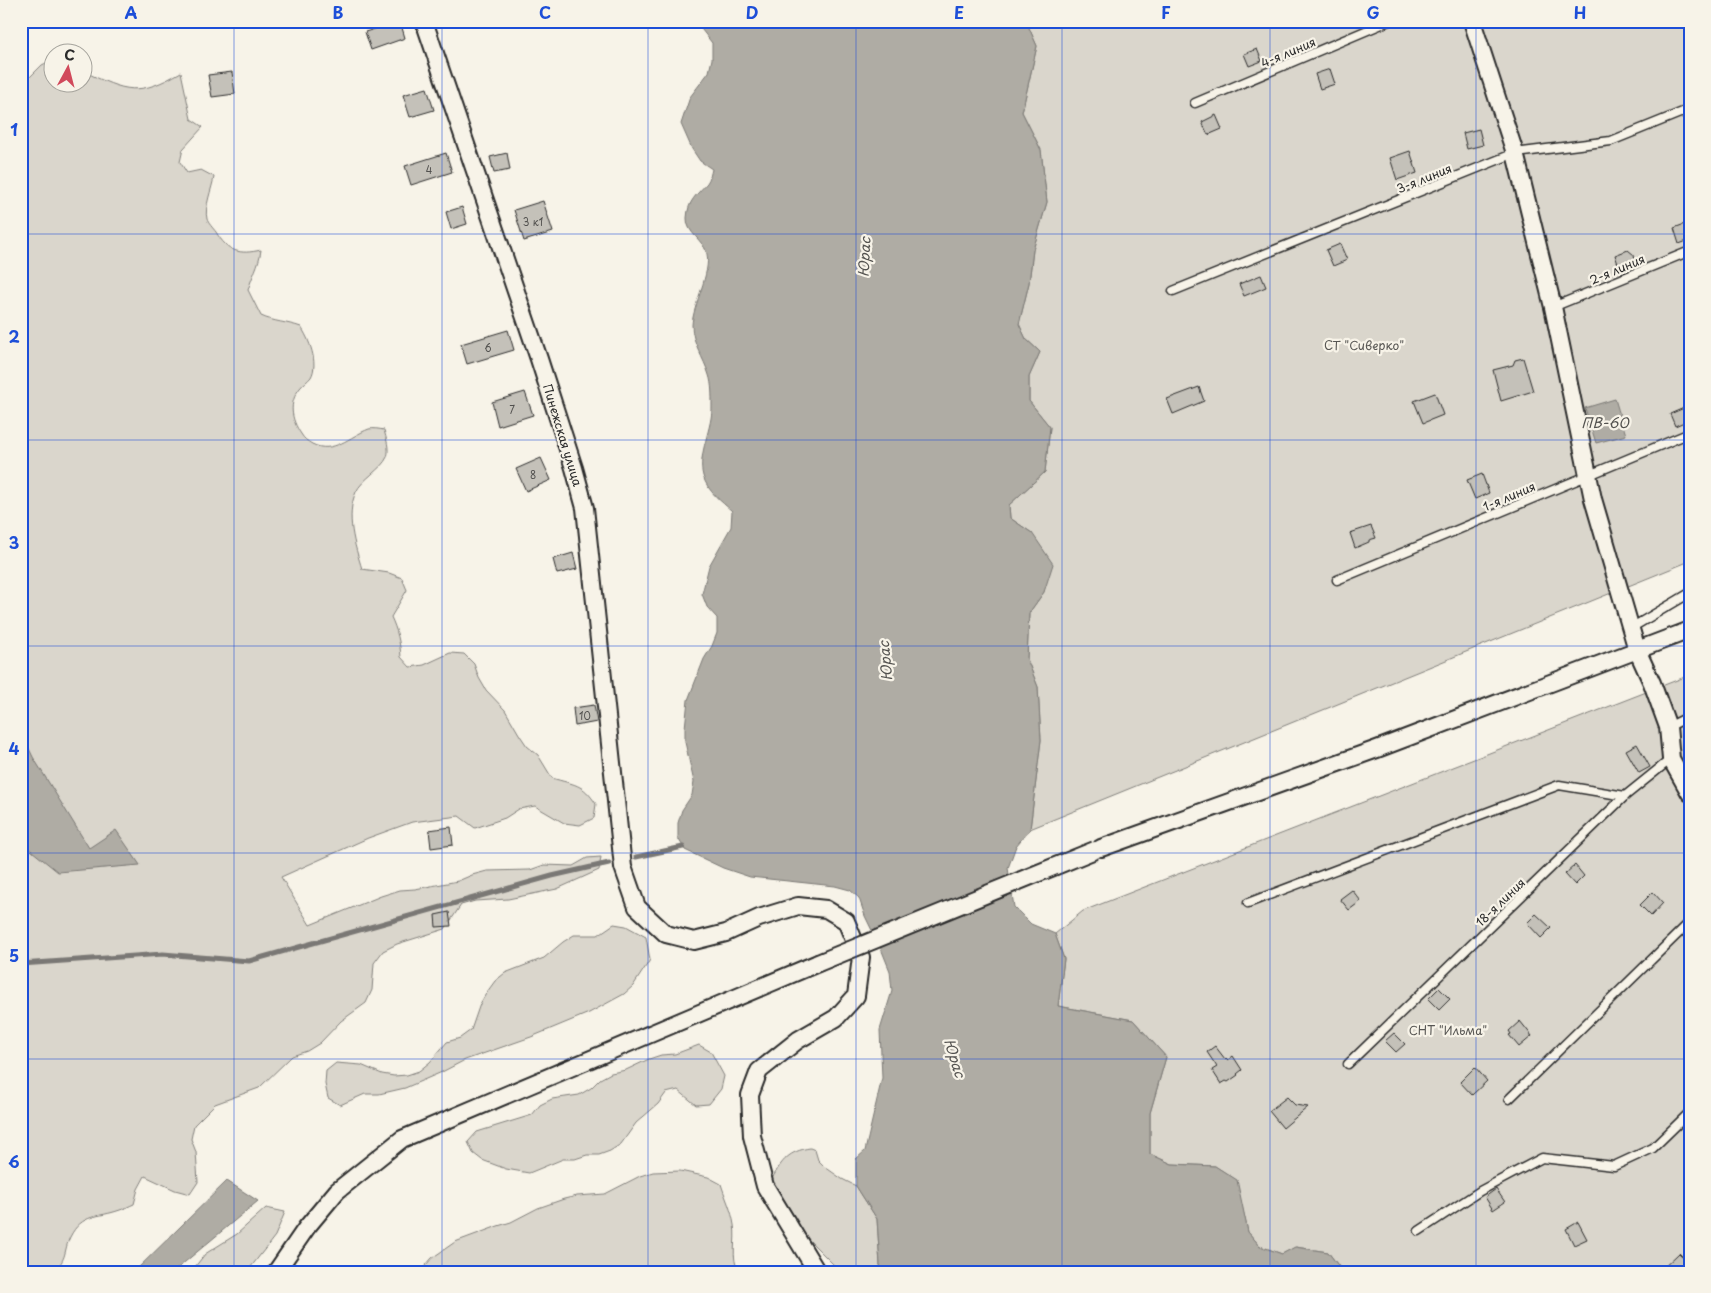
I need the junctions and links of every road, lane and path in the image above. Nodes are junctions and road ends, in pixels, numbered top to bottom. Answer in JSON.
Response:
{"nodes":[{"id":1,"x":424,"y":21,"type":"edge"},
{"id":2,"x":1389,"y":21,"type":"edge"},
{"id":3,"x":1472,"y":21,"type":"edge"},
{"id":4,"x":1195,"y":103,"type":"dead end"},
{"id":5,"x":1690,"y":109,"type":"edge"},
{"id":6,"x":1515,"y":153,"type":"junction"},
{"id":7,"x":1690,"y":251,"type":"edge"},
{"id":8,"x":1173,"y":291,"type":"dead end"},
{"id":9,"x":1553,"y":307,"type":"junction"},
{"id":10,"x":1690,"y":433,"type":"edge"},
{"id":11,"x":1589,"y":475,"type":"junction"},
{"id":12,"x":1338,"y":580,"type":"dead end"},
{"id":13,"x":1690,"y":594,"type":"edge"},
{"id":14,"x":1631,"y":628,"type":"junction"},
{"id":15,"x":1690,"y":630,"type":"edge"},
{"id":16,"x":1637,"y":650,"type":"junction"},
{"id":17,"x":1690,"y":716,"type":"edge"},
{"id":18,"x":1668,"y":727,"type":"junction"},
{"id":19,"x":1670,"y":759,"type":"junction"},
{"id":20,"x":1690,"y":793,"type":"edge"},
{"id":21,"x":1625,"y":796,"type":"junction"},
{"id":22,"x":1248,"y":903,"type":"dead end"},
{"id":23,"x":1690,"y":922,"type":"edge"},
{"id":24,"x":1348,"y":1064,"type":"dead end"},
{"id":25,"x":1509,"y":1099,"type":"dead end"},
{"id":26,"x":1690,"y":1112,"type":"edge"},
{"id":27,"x":1419,"y":1231,"type":"dead end"},
{"id":28,"x":276,"y":1272,"type":"edge"},
{"id":29,"x":817,"y":1272,"type":"edge"}],
"edges":[{"from":1,"to":29,"type":"street","name":"Пинежская улица"},
{"from":2,"to":4,"type":"lane","name":"4-я линия"},
{"from":3,"to":6,"type":"street"},
{"from":5,"to":6,"type":"lane","name":"3-я линия"},
{"from":6,"to":8,"type":"lane","name":"3-я линия"},
{"from":6,"to":9,"type":"street"},
{"from":7,"to":9,"type":"lane","name":"2-я линия"},
{"from":9,"to":11,"type":"street"},
{"from":10,"to":11,"type":"lane","name":"1-я линия"},
{"from":11,"to":12,"type":"lane","name":"1-я линия"},
{"from":11,"to":14,"type":"street"},
{"from":13,"to":14,"type":"lane"},
{"from":14,"to":16,"type":"street"},
{"from":15,"to":16,"type":"street"},
{"from":16,"to":18,"type":"street"},
{"from":16,"to":28,"type":"street","bridge":true},
{"from":17,"to":18,"type":"lane"},
{"from":18,"to":19,"type":"street"},
{"from":19,"to":20,"type":"street"},
{"from":19,"to":21,"type":"lane","name":"18-я линия"},
{"from":21,"to":22,"type":"lane"},
{"from":21,"to":24,"type":"lane","name":"18-я линия"},
{"from":23,"to":25,"type":"lane"},
{"from":26,"to":27,"type":"lane"}]}
